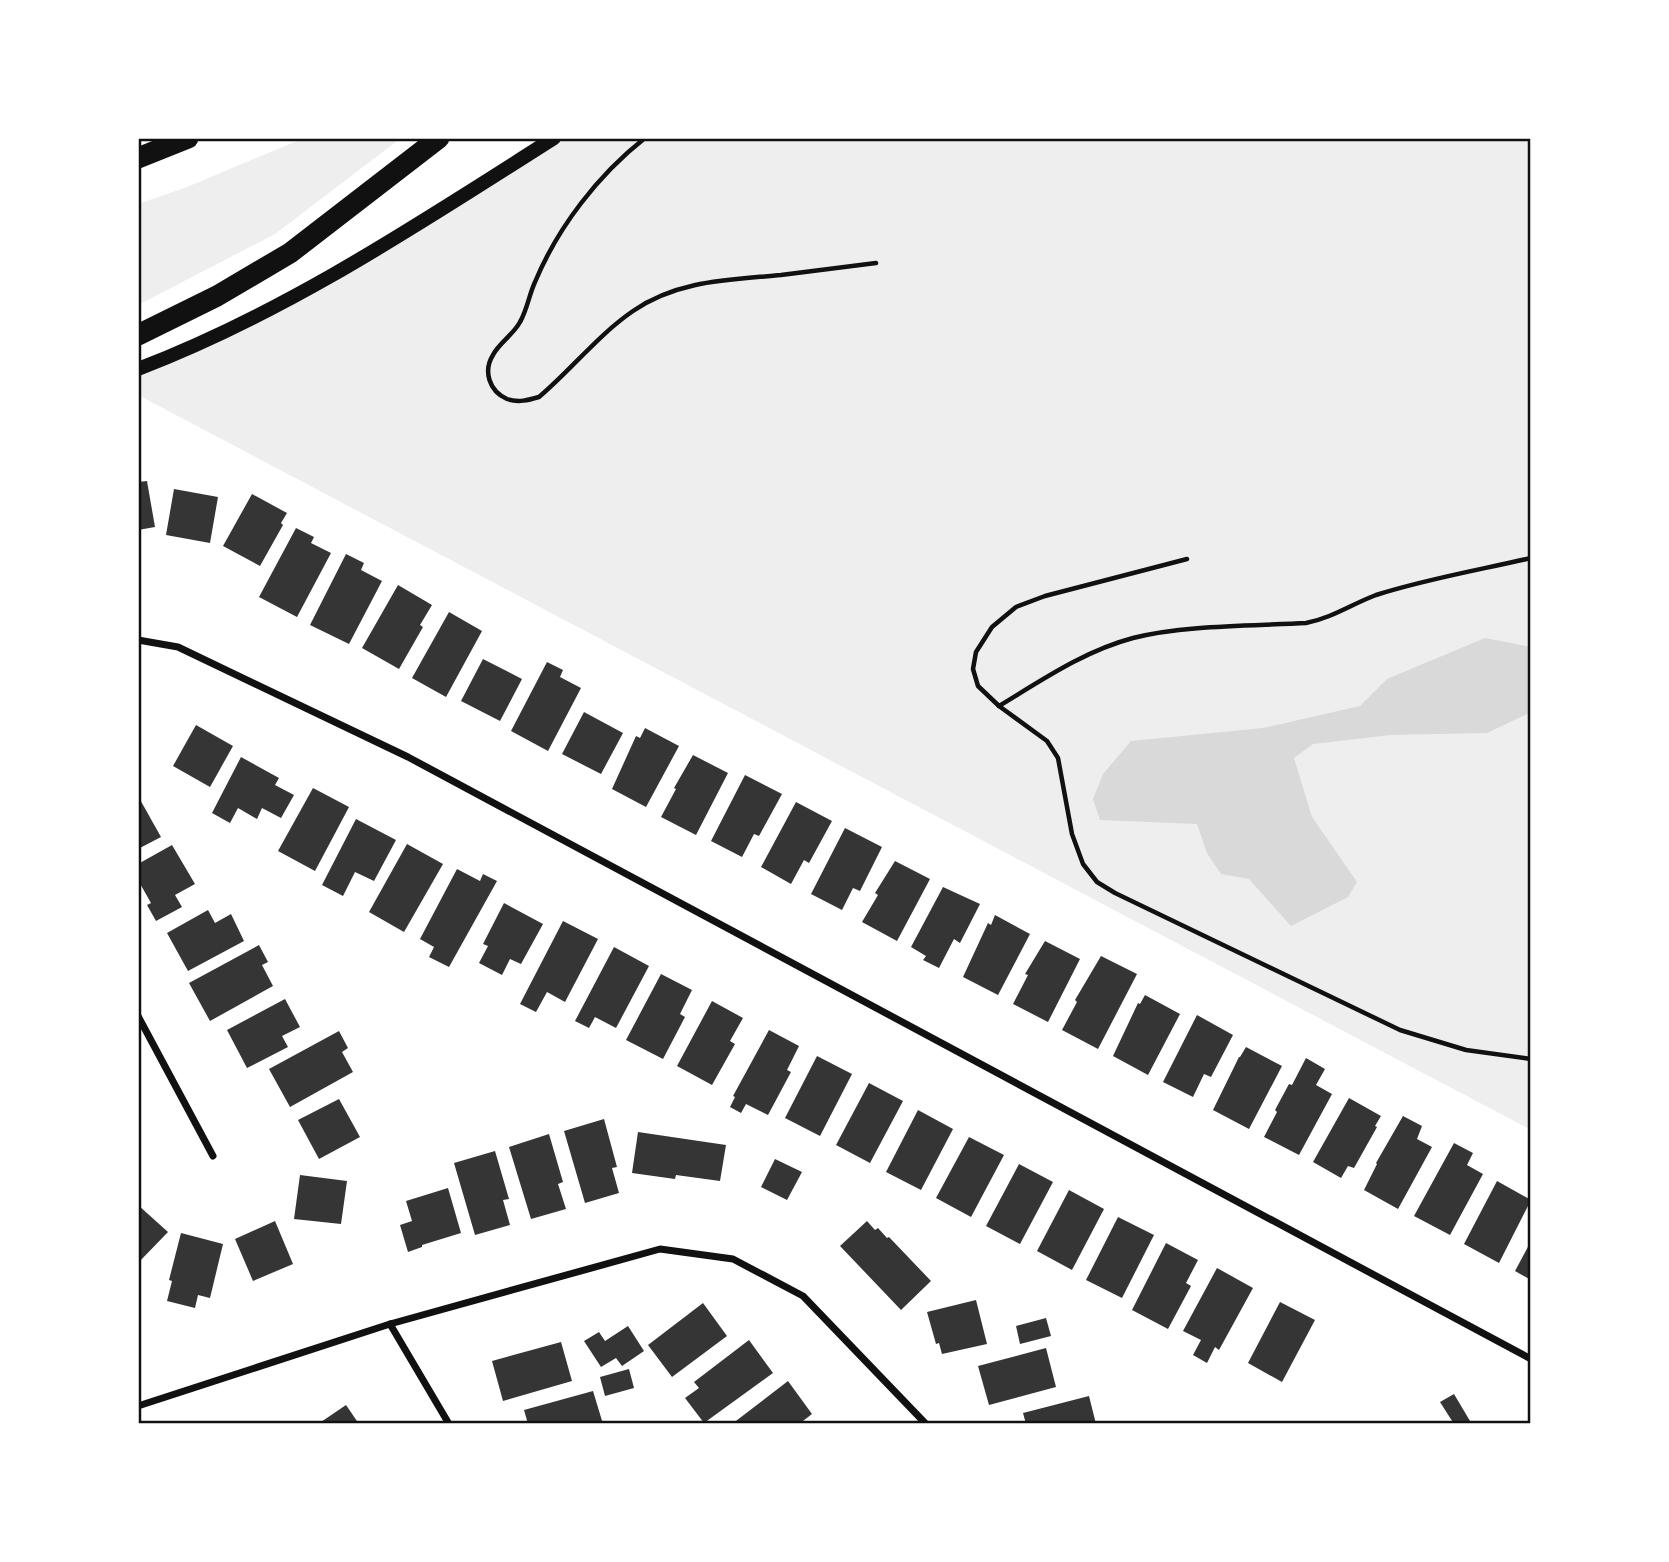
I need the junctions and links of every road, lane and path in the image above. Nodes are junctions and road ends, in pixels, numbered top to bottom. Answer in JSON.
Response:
{"nodes":[{"id":1,"x":188,"y":138,"type":"edge"},
{"id":2,"x":439,"y":138,"type":"edge"},
{"id":3,"x":554,"y":138,"type":"edge"},
{"id":4,"x":645,"y":138,"type":"edge"},
{"id":5,"x":138,"y":158,"type":"edge"},
{"id":6,"x":876,"y":263,"type":"dead end"},
{"id":7,"x":138,"y":335,"type":"edge"},
{"id":8,"x":138,"y":369,"type":"edge"},
{"id":9,"x":1531,"y":558,"type":"edge"},
{"id":10,"x":1187,"y":559,"type":"dead end"},
{"id":11,"x":138,"y":640,"type":"edge"},
{"id":12,"x":999,"y":706,"type":"junction"},
{"id":13,"x":138,"y":1016,"type":"edge"},
{"id":14,"x":1531,"y":1059,"type":"edge"},
{"id":15,"x":213,"y":1156,"type":"dead end"},
{"id":16,"x":390,"y":1324,"type":"junction"},
{"id":17,"x":1531,"y":1359,"type":"edge"},
{"id":18,"x":138,"y":1406,"type":"edge"},
{"id":19,"x":449,"y":1424,"type":"edge"},
{"id":20,"x":926,"y":1424,"type":"edge"}],
"edges":[{"from":1,"to":5,"type":"highway"},
{"from":2,"to":7,"type":"highway"},
{"from":3,"to":8,"type":"main road"},
{"from":4,"to":6,"type":"path"},
{"from":9,"to":12,"type":"path"},
{"from":10,"to":12,"type":"path"},
{"from":11,"to":17,"type":"street"},
{"from":12,"to":14,"type":"path"},
{"from":13,"to":15,"type":"street"},
{"from":16,"to":18,"type":"street"},
{"from":16,"to":19,"type":"street"},
{"from":16,"to":20,"type":"street"}]}
